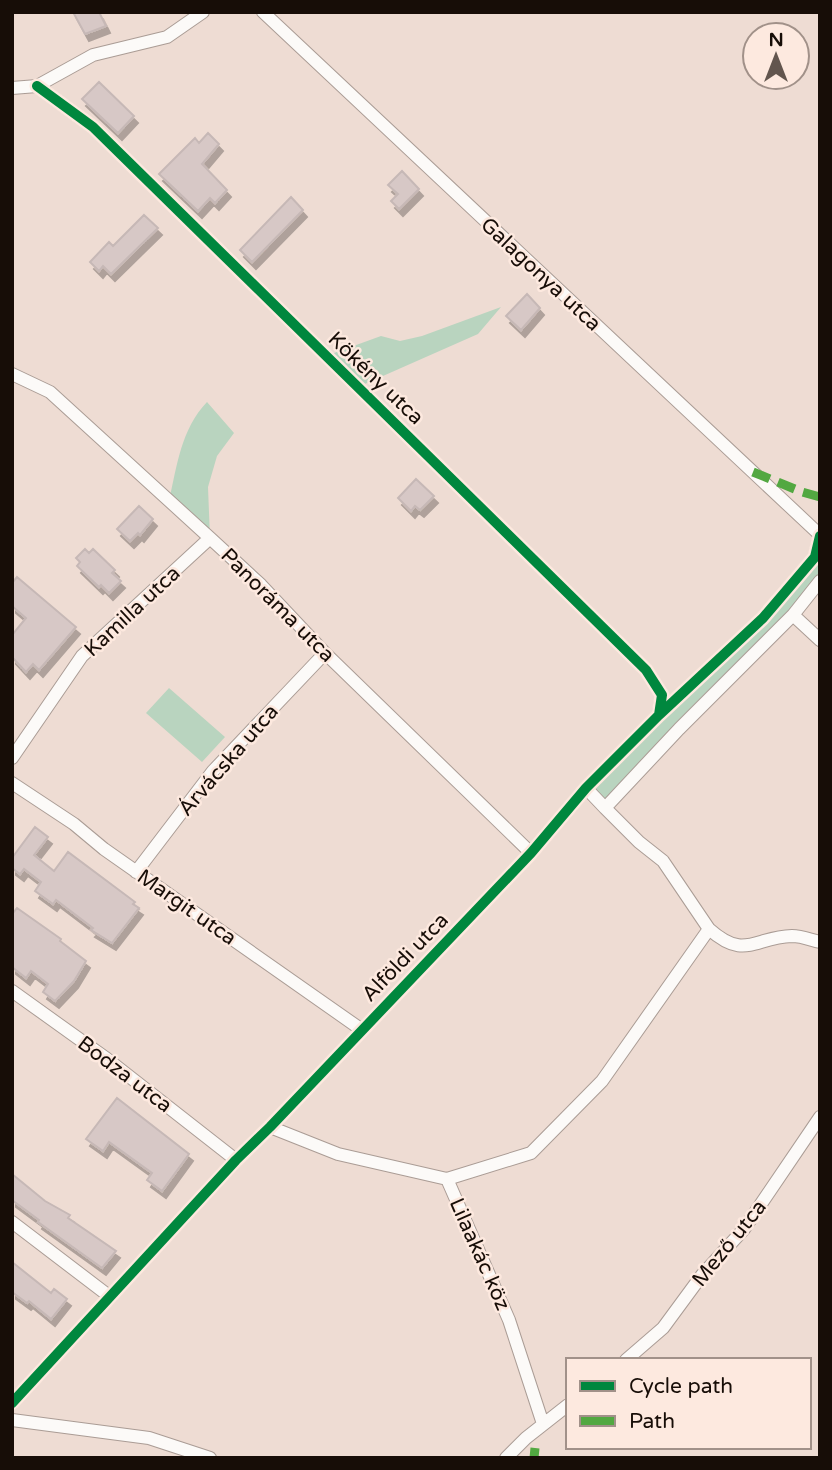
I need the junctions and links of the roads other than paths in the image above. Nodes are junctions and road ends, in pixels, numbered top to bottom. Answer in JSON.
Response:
{"nodes":[{"id":1,"x":203,"y":12,"type":"edge"},
{"id":2,"x":263,"y":12,"type":"edge"},
{"id":3,"x":37,"y":86,"type":"junction"},
{"id":4,"x":12,"y":88,"type":"edge"},
{"id":5,"x":12,"y":374,"type":"edge"},
{"id":6,"x":820,"y":536,"type":"edge"},
{"id":7,"x":210,"y":538,"type":"junction"},
{"id":8,"x":820,"y":581,"type":"edge"},
{"id":9,"x":793,"y":615,"type":"junction"},
{"id":10,"x":820,"y":640,"type":"edge"},
{"id":11,"x":325,"y":653,"type":"junction"},
{"id":12,"x":659,"y":715,"type":"junction"},
{"id":13,"x":12,"y":758,"type":"edge"},
{"id":14,"x":12,"y":783,"type":"edge"},
{"id":15,"x":586,"y":788,"type":"junction"},
{"id":16,"x":605,"y":808,"type":"junction"},
{"id":17,"x":531,"y":853,"type":"junction"},
{"id":18,"x":136,"y":872,"type":"junction"},
{"id":19,"x":709,"y":929,"type":"junction"},
{"id":20,"x":820,"y":943,"type":"edge"},
{"id":21,"x":12,"y":991,"type":"edge"},
{"id":22,"x":362,"y":1030,"type":"junction"},
{"id":23,"x":820,"y":1117,"type":"edge"},
{"id":24,"x":270,"y":1127,"type":"junction"},
{"id":25,"x":236,"y":1160,"type":"junction"},
{"id":26,"x":447,"y":1179,"type":"junction"},
{"id":27,"x":12,"y":1222,"type":"edge"},
{"id":28,"x":109,"y":1296,"type":"junction"},
{"id":29,"x":628,"y":1358,"type":"edge"},
{"id":30,"x":12,"y":1404,"type":"edge"},
{"id":31,"x":566,"y":1407,"type":"edge"},
{"id":32,"x":12,"y":1420,"type":"edge"},
{"id":33,"x":543,"y":1424,"type":"junction"},
{"id":34,"x":210,"y":1458,"type":"edge"},
{"id":35,"x":506,"y":1458,"type":"edge"}],
"edges":[{"from":1,"to":3,"type":"street"},
{"from":2,"to":6,"type":"street","name":"Galagonya utca"},
{"from":3,"to":4,"type":"street"},
{"from":3,"to":12,"type":"street","name":"Kökény utca"},
{"from":5,"to":7,"type":"street","name":"Panoráma utca"},
{"from":6,"to":12,"type":"street","name":"Alföldi utca"},
{"from":7,"to":11,"type":"street","name":"Panoráma utca"},
{"from":7,"to":13,"type":"street","name":"Kamilla utca"},
{"from":8,"to":9,"type":"street"},
{"from":9,"to":10,"type":"street"},
{"from":9,"to":16,"type":"street"},
{"from":11,"to":17,"type":"street","name":"Panoráma utca"},
{"from":11,"to":18,"type":"street","name":"Árvácska utca"},
{"from":12,"to":15,"type":"street","name":"Alföldi utca"},
{"from":14,"to":18,"type":"street","name":"Margit utca"},
{"from":15,"to":16,"type":"street"},
{"from":15,"to":17,"type":"street","name":"Alföldi utca"},
{"from":16,"to":19,"type":"street"},
{"from":17,"to":22,"type":"street","name":"Alföldi utca"},
{"from":18,"to":22,"type":"street","name":"Margit utca"},
{"from":19,"to":20,"type":"street"},
{"from":19,"to":26,"type":"street"},
{"from":21,"to":25,"type":"street","name":"Bodza utca"},
{"from":22,"to":24,"type":"street","name":"Alföldi utca"},
{"from":23,"to":29,"type":"street","name":"Mező utca"},
{"from":24,"to":25,"type":"street","name":"Alföldi utca"},
{"from":24,"to":26,"type":"street","name":"Lilaakác köz"},
{"from":25,"to":28,"type":"street","name":"Alföldi utca"},
{"from":26,"to":33,"type":"street","name":"Lilaakác köz"},
{"from":27,"to":28,"type":"street"},
{"from":28,"to":30,"type":"street","name":"Alföldi utca"},
{"from":31,"to":33,"type":"street"},
{"from":32,"to":34,"type":"street"},
{"from":33,"to":35,"type":"street"}]}
